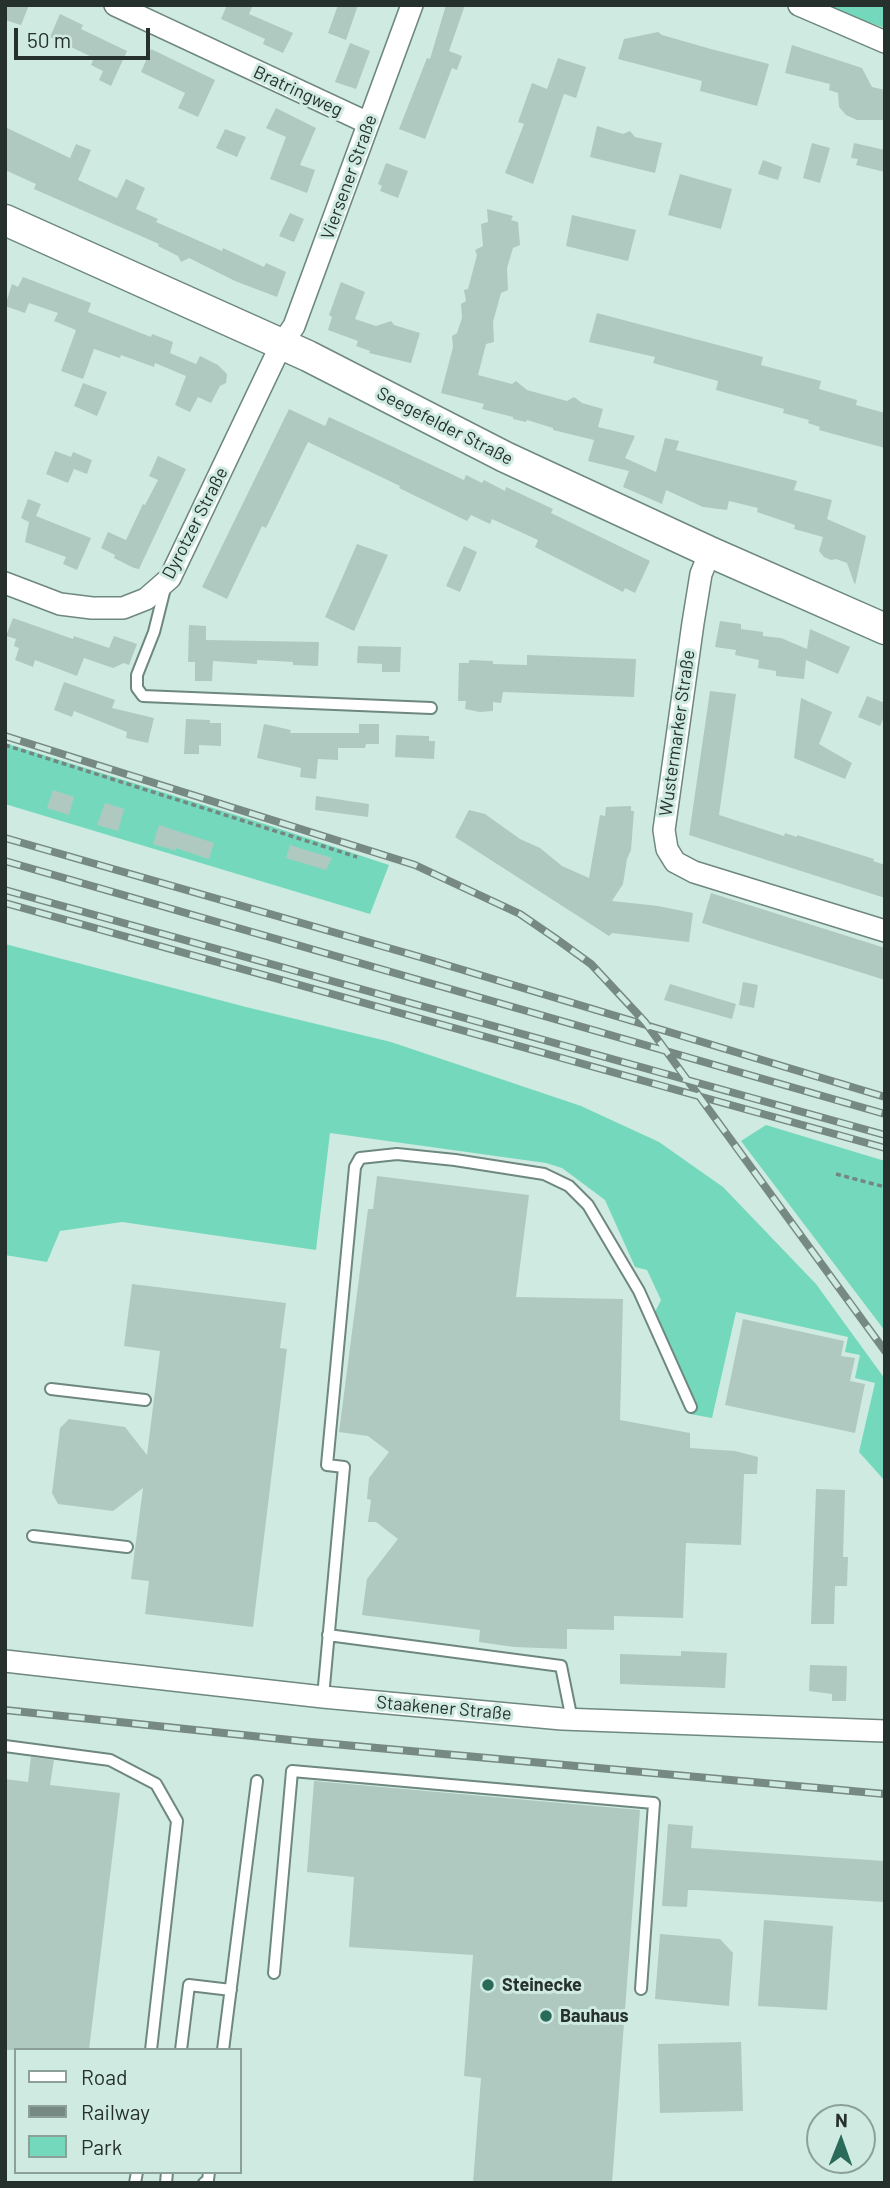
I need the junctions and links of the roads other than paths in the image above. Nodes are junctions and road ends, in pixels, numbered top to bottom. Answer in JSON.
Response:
{"nodes":[{"id":1,"x":114,"y":5,"type":"edge"},
{"id":2,"x":412,"y":5,"type":"edge"},
{"id":3,"x":799,"y":5,"type":"edge"},
{"id":4,"x":885,"y":42,"type":"edge"},
{"id":5,"x":368,"y":122,"type":"junction"},
{"id":6,"x":5,"y":220,"type":"edge"},
{"id":7,"x":281,"y":345,"type":"junction"},
{"id":8,"x":710,"y":552,"type":"junction"},
{"id":9,"x":5,"y":583,"type":"edge"},
{"id":10,"x":165,"y":585,"type":"junction"},
{"id":11,"x":885,"y":629,"type":"edge"},
{"id":12,"x":430,"y":708,"type":"dead end"},
{"id":13,"x":885,"y":931,"type":"edge"},
{"id":14,"x":51,"y":1389,"type":"dead end"},
{"id":15,"x":145,"y":1400,"type":"dead end"},
{"id":16,"x":691,"y":1407,"type":"dead end"},
{"id":17,"x":33,"y":1536,"type":"dead end"},
{"id":18,"x":127,"y":1547,"type":"dead end"},
{"id":19,"x":328,"y":1635,"type":"junction"},
{"id":20,"x":5,"y":1661,"type":"edge"},
{"id":21,"x":323,"y":1697,"type":"junction"},
{"id":22,"x":572,"y":1720,"type":"junction"},
{"id":23,"x":885,"y":1731,"type":"edge"},
{"id":24,"x":5,"y":1746,"type":"edge"},
{"id":25,"x":257,"y":1781,"type":"dead end"},
{"id":26,"x":274,"y":1973,"type":"dead end"},
{"id":27,"x":641,"y":1989,"type":"dead end"},
{"id":28,"x":230,"y":1990,"type":"junction"},
{"id":29,"x":151,"y":2048,"type":"edge"},
{"id":30,"x":181,"y":2048,"type":"edge"},
{"id":31,"x":223,"y":2048,"type":"edge"}],
"edges":[{"from":1,"to":5,"type":"street","name":"Bratringweg"},
{"from":2,"to":5,"type":"street","name":"Viersener Straße"},
{"from":3,"to":4,"type":"street"},
{"from":5,"to":7,"type":"street","name":"Viersener Straße"},
{"from":6,"to":7,"type":"street","name":"Seegefelder Straße"},
{"from":7,"to":8,"type":"street","name":"Seegefelder Straße"},
{"from":7,"to":10,"type":"street","name":"Dyrotzer Straße"},
{"from":8,"to":11,"type":"street","name":"Seegefelder Straße"},
{"from":8,"to":13,"type":"street","name":"Wustermarker Straße"},
{"from":9,"to":10,"type":"street","name":"Dyrotzer Straße"},
{"from":10,"to":12,"type":"lane"},
{"from":14,"to":15,"type":"lane"},
{"from":16,"to":19,"type":"lane"},
{"from":17,"to":18,"type":"lane"},
{"from":19,"to":21,"type":"lane"},
{"from":19,"to":22,"type":"lane"},
{"from":20,"to":21,"type":"street","name":"Staakener Straße"},
{"from":21,"to":22,"type":"street","name":"Staakener Straße"},
{"from":22,"to":23,"type":"street","name":"Staakener Straße"},
{"from":24,"to":29,"type":"lane"},
{"from":25,"to":28,"type":"lane"},
{"from":26,"to":27,"type":"lane"},
{"from":28,"to":30,"type":"lane"},
{"from":28,"to":31,"type":"lane"}]}
